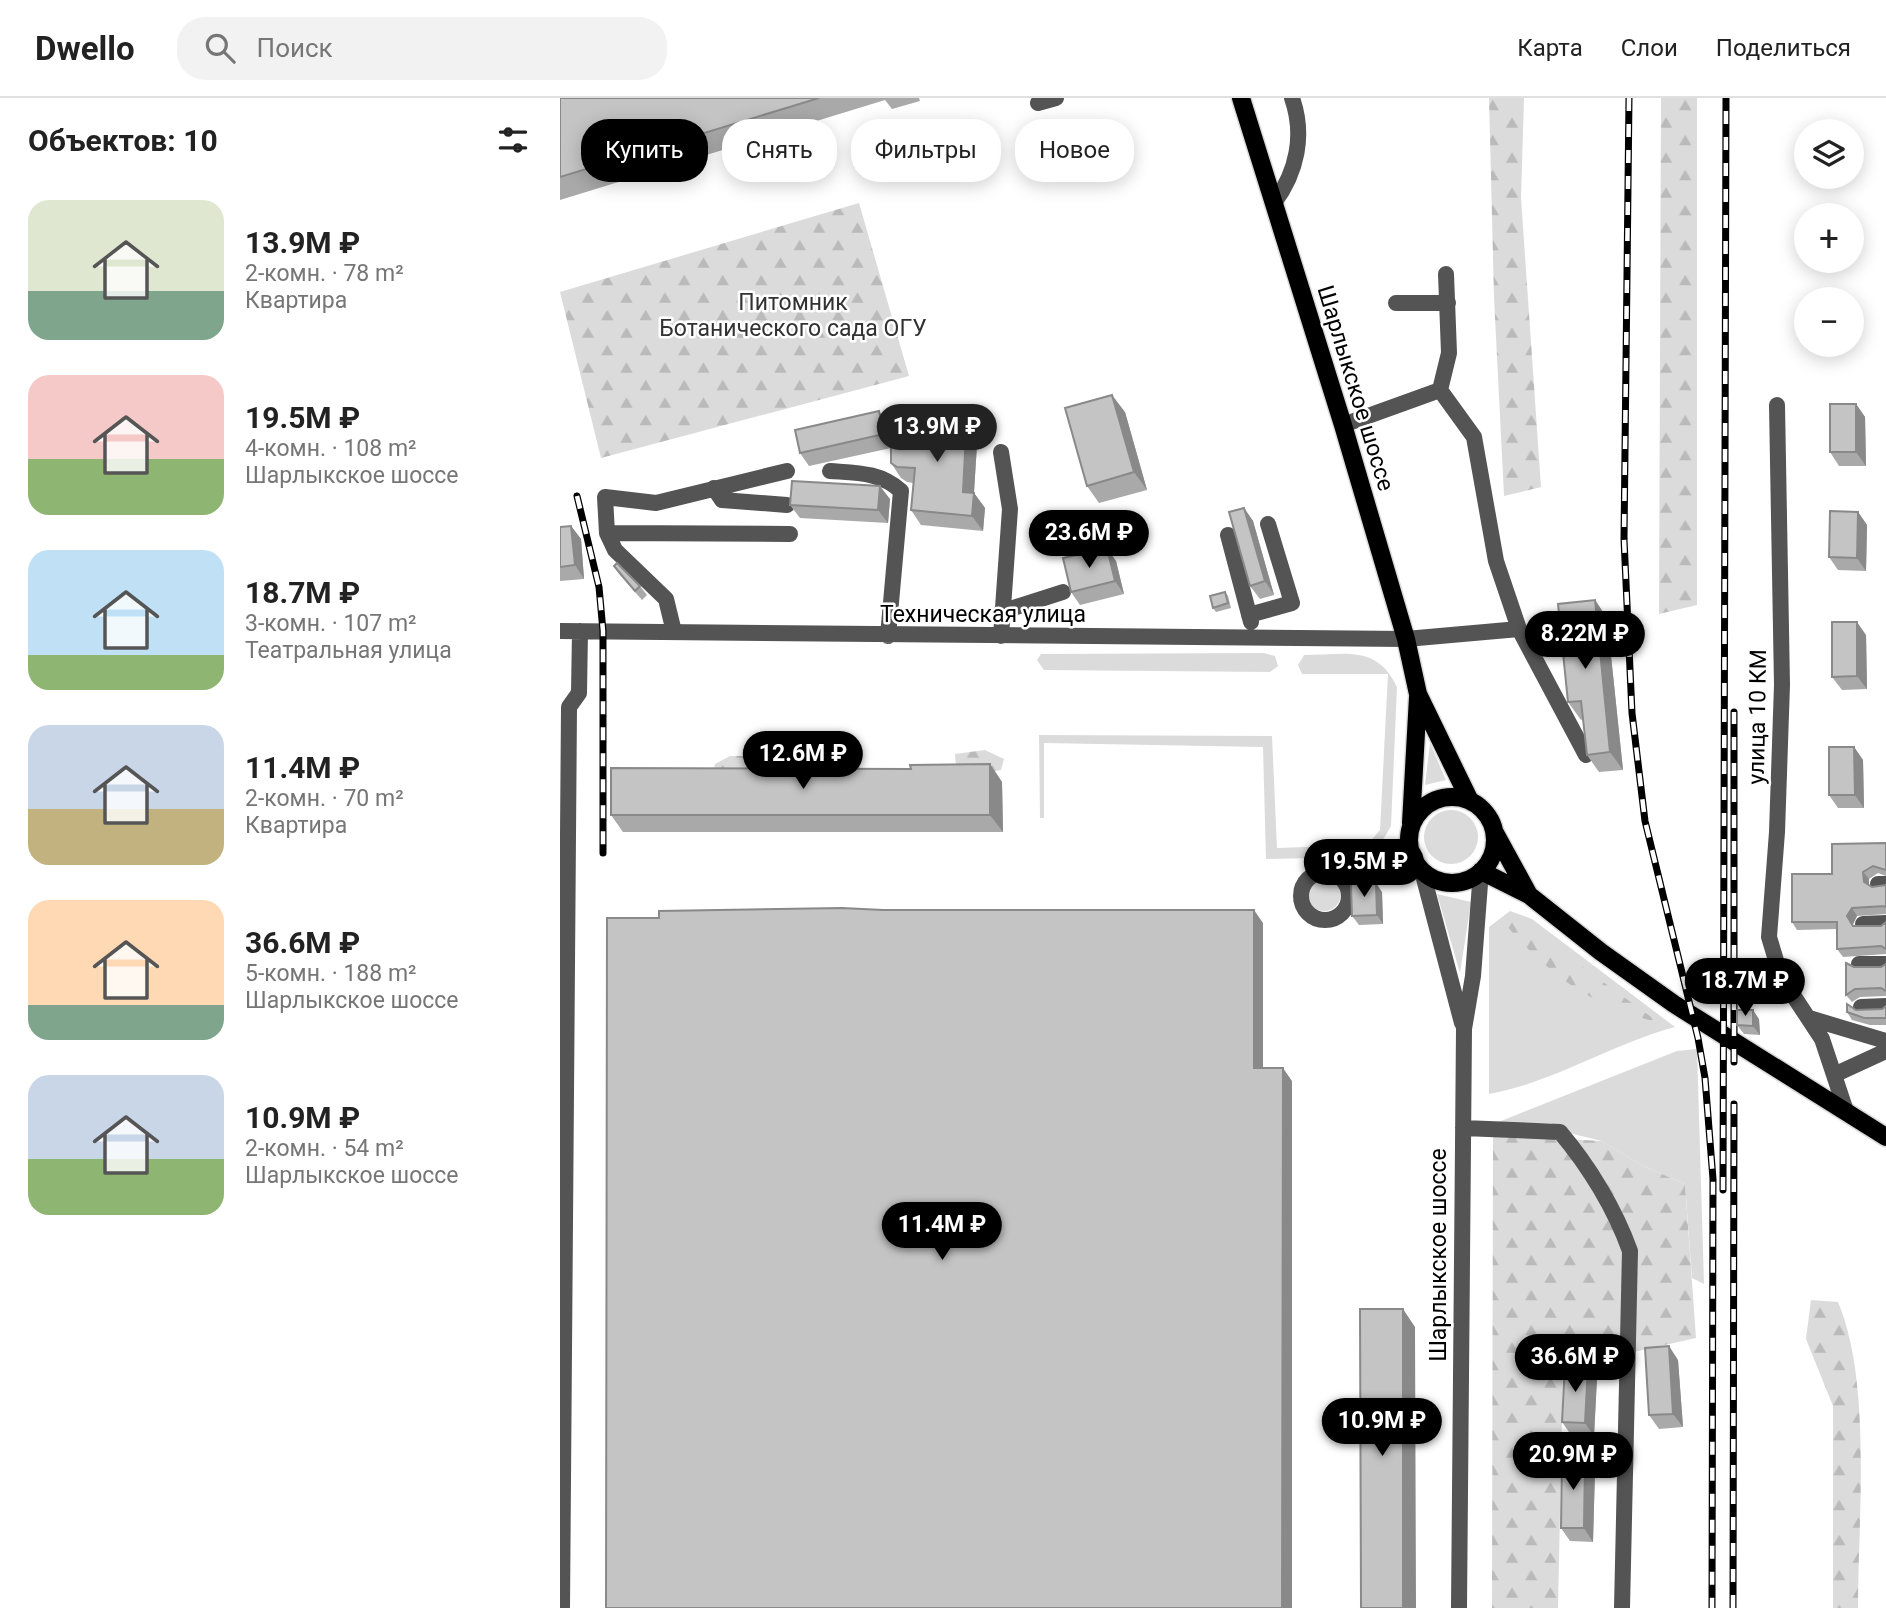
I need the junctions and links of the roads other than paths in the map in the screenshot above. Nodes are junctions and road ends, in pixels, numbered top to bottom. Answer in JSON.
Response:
{"nodes":[{"id":1,"x":1056,"y":98,"type":"edge"},
{"id":2,"x":1241,"y":98,"type":"edge"},
{"id":3,"x":1292,"y":98,"type":"edge"},
{"id":4,"x":1038,"y":103,"type":"dead end"},
{"id":5,"x":1274,"y":203,"type":"junction"},
{"id":6,"x":1446,"y":274,"type":"dead end"},
{"id":7,"x":1396,"y":303,"type":"dead end"},
{"id":8,"x":1448,"y":303,"type":"junction"},
{"id":9,"x":1440,"y":390,"type":"junction"},
{"id":10,"x":1777,"y":405,"type":"dead end"},
{"id":11,"x":1343,"y":425,"type":"junction"},
{"id":12,"x":1001,"y":452,"type":"dead end"},
{"id":13,"x":787,"y":471,"type":"dead end"},
{"id":14,"x":830,"y":471,"type":"dead end"},
{"id":15,"x":714,"y":488,"type":"junction"},
{"id":16,"x":787,"y":505,"type":"edge"},
{"id":17,"x":1268,"y":524,"type":"dead end"},
{"id":18,"x":607,"y":533,"type":"junction"},
{"id":19,"x":790,"y":534,"type":"dead end"},
{"id":20,"x":1228,"y":535,"type":"dead end"},
{"id":21,"x":1063,"y":592,"type":"dead end"},
{"id":22,"x":1002,"y":612,"type":"junction"},
{"id":23,"x":1249,"y":615,"type":"junction"},
{"id":24,"x":1519,"y":629,"type":"junction"},
{"id":25,"x":560,"y":631,"type":"edge"},
{"id":26,"x":580,"y":631,"type":"junction"},
{"id":27,"x":674,"y":632,"type":"junction"},
{"id":28,"x":888,"y":636,"type":"junction"},
{"id":29,"x":1001,"y":636,"type":"junction"},
{"id":30,"x":1256,"y":638,"type":"junction"},
{"id":31,"x":1406,"y":639,"type":"junction"},
{"id":32,"x":1418,"y":694,"type":"junction"},
{"id":33,"x":565,"y":701,"type":"edge"},
{"id":34,"x":1586,"y":755,"type":"edge"},
{"id":35,"x":1470,"y":801,"type":"junction"},
{"id":36,"x":1411,"y":826,"type":"junction"},
{"id":37,"x":1493,"y":829,"type":"junction"},
{"id":38,"x":1417,"y":863,"type":"junction"},
{"id":39,"x":1481,"y":871,"type":"junction"},
{"id":40,"x":1345,"y":883,"type":"dead end"},
{"id":41,"x":1529,"y":895,"type":"junction"},
{"id":42,"x":1886,"y":923,"type":"edge"},
{"id":43,"x":1863,"y":924,"type":"edge"},
{"id":44,"x":1859,"y":964,"type":"edge"},
{"id":45,"x":1886,"y":964,"type":"edge"},
{"id":46,"x":1886,"y":1006,"type":"edge"},
{"id":47,"x":1861,"y":1007,"type":"edge"},
{"id":48,"x":1809,"y":1018,"type":"junction"},
{"id":49,"x":1464,"y":1029,"type":"junction"},
{"id":50,"x":1886,"y":1041,"type":"edge"},
{"id":51,"x":1886,"y":1051,"type":"edge"},
{"id":52,"x":1836,"y":1074,"type":"junction"},
{"id":53,"x":1846,"y":1111,"type":"junction"},
{"id":54,"x":1463,"y":1128,"type":"junction"},
{"id":55,"x":1886,"y":1137,"type":"edge"},
{"id":56,"x":561,"y":1344,"type":"edge"},
{"id":57,"x":562,"y":1608,"type":"edge"},
{"id":58,"x":1459,"y":1608,"type":"edge"},
{"id":59,"x":1622,"y":1608,"type":"edge"}],
"edges":[{"from":1,"to":4,"type":"street"},
{"from":2,"to":5,"type":"main road","name":"Шарлыкское шоссе"},
{"from":3,"to":5,"type":"street"},
{"from":5,"to":11,"type":"main road","name":"Шарлыкское шоссе"},
{"from":6,"to":8,"type":"street"},
{"from":7,"to":8,"type":"street"},
{"from":8,"to":9,"type":"street"},
{"from":9,"to":11,"type":"street"},
{"from":9,"to":24,"type":"street"},
{"from":10,"to":48,"type":"street","name":"улица 10 КМ"},
{"from":11,"to":31,"type":"main road","name":"Шарлыкское шоссе"},
{"from":12,"to":22,"type":"street"},
{"from":13,"to":15,"type":"street"},
{"from":14,"to":28,"type":"street"},
{"from":15,"to":16,"type":"street"},
{"from":15,"to":18,"type":"street"},
{"from":17,"to":23,"type":"street"},
{"from":18,"to":19,"type":"street"},
{"from":18,"to":27,"type":"street"},
{"from":20,"to":23,"type":"street"},
{"from":21,"to":22,"type":"street"},
{"from":22,"to":29,"type":"street"},
{"from":23,"to":30,"type":"street"},
{"from":24,"to":31,"type":"street","name":"Техническая улица"},
{"from":24,"to":34,"type":"street"},
{"from":25,"to":26,"type":"street","name":"Техническая улица"},
{"from":26,"to":27,"type":"street","name":"Техническая улица"},
{"from":26,"to":33,"type":"street"},
{"from":27,"to":28,"type":"street","name":"Техническая улица"},
{"from":28,"to":29,"type":"street","name":"Техническая улица"},
{"from":29,"to":30,"type":"street","name":"Техническая улица"},
{"from":30,"to":31,"type":"street","name":"Техническая улица"},
{"from":31,"to":32,"type":"main road","name":"Шарлыкское шоссе"},
{"from":32,"to":35,"type":"main road","name":"Шарлыкское шоссе"},
{"from":32,"to":36,"type":"main road","name":"Шарлыкское шоссе"},
{"from":33,"to":56,"type":"street"},
{"from":35,"to":36,"type":"main road"},
{"from":35,"to":37,"type":"main road"},
{"from":36,"to":38,"type":"main road"},
{"from":37,"to":39,"type":"main road"},
{"from":37,"to":41,"type":"main road"},
{"from":38,"to":39,"type":"main road"},
{"from":38,"to":40,"type":"street"},
{"from":38,"to":49,"type":"street","name":"Шарлыкское шоссе"},
{"from":39,"to":41,"type":"main road"},
{"from":39,"to":49,"type":"street","name":"Шарлыкское шоссе"},
{"from":41,"to":53,"type":"main road"},
{"from":42,"to":43,"type":"street"},
{"from":44,"to":45,"type":"street"},
{"from":46,"to":47,"type":"street"},
{"from":48,"to":50,"type":"street"},
{"from":48,"to":52,"type":"street","name":"улица 10 КМ"},
{"from":49,"to":54,"type":"street","name":"Шарлыкское шоссе"},
{"from":51,"to":52,"type":"street"},
{"from":52,"to":53,"type":"street","name":"улица 10 КМ"},
{"from":53,"to":55,"type":"main road"},
{"from":54,"to":58,"type":"street","name":"Шарлыкское шоссе"},
{"from":54,"to":59,"type":"street"},
{"from":56,"to":57,"type":"street"}]}
